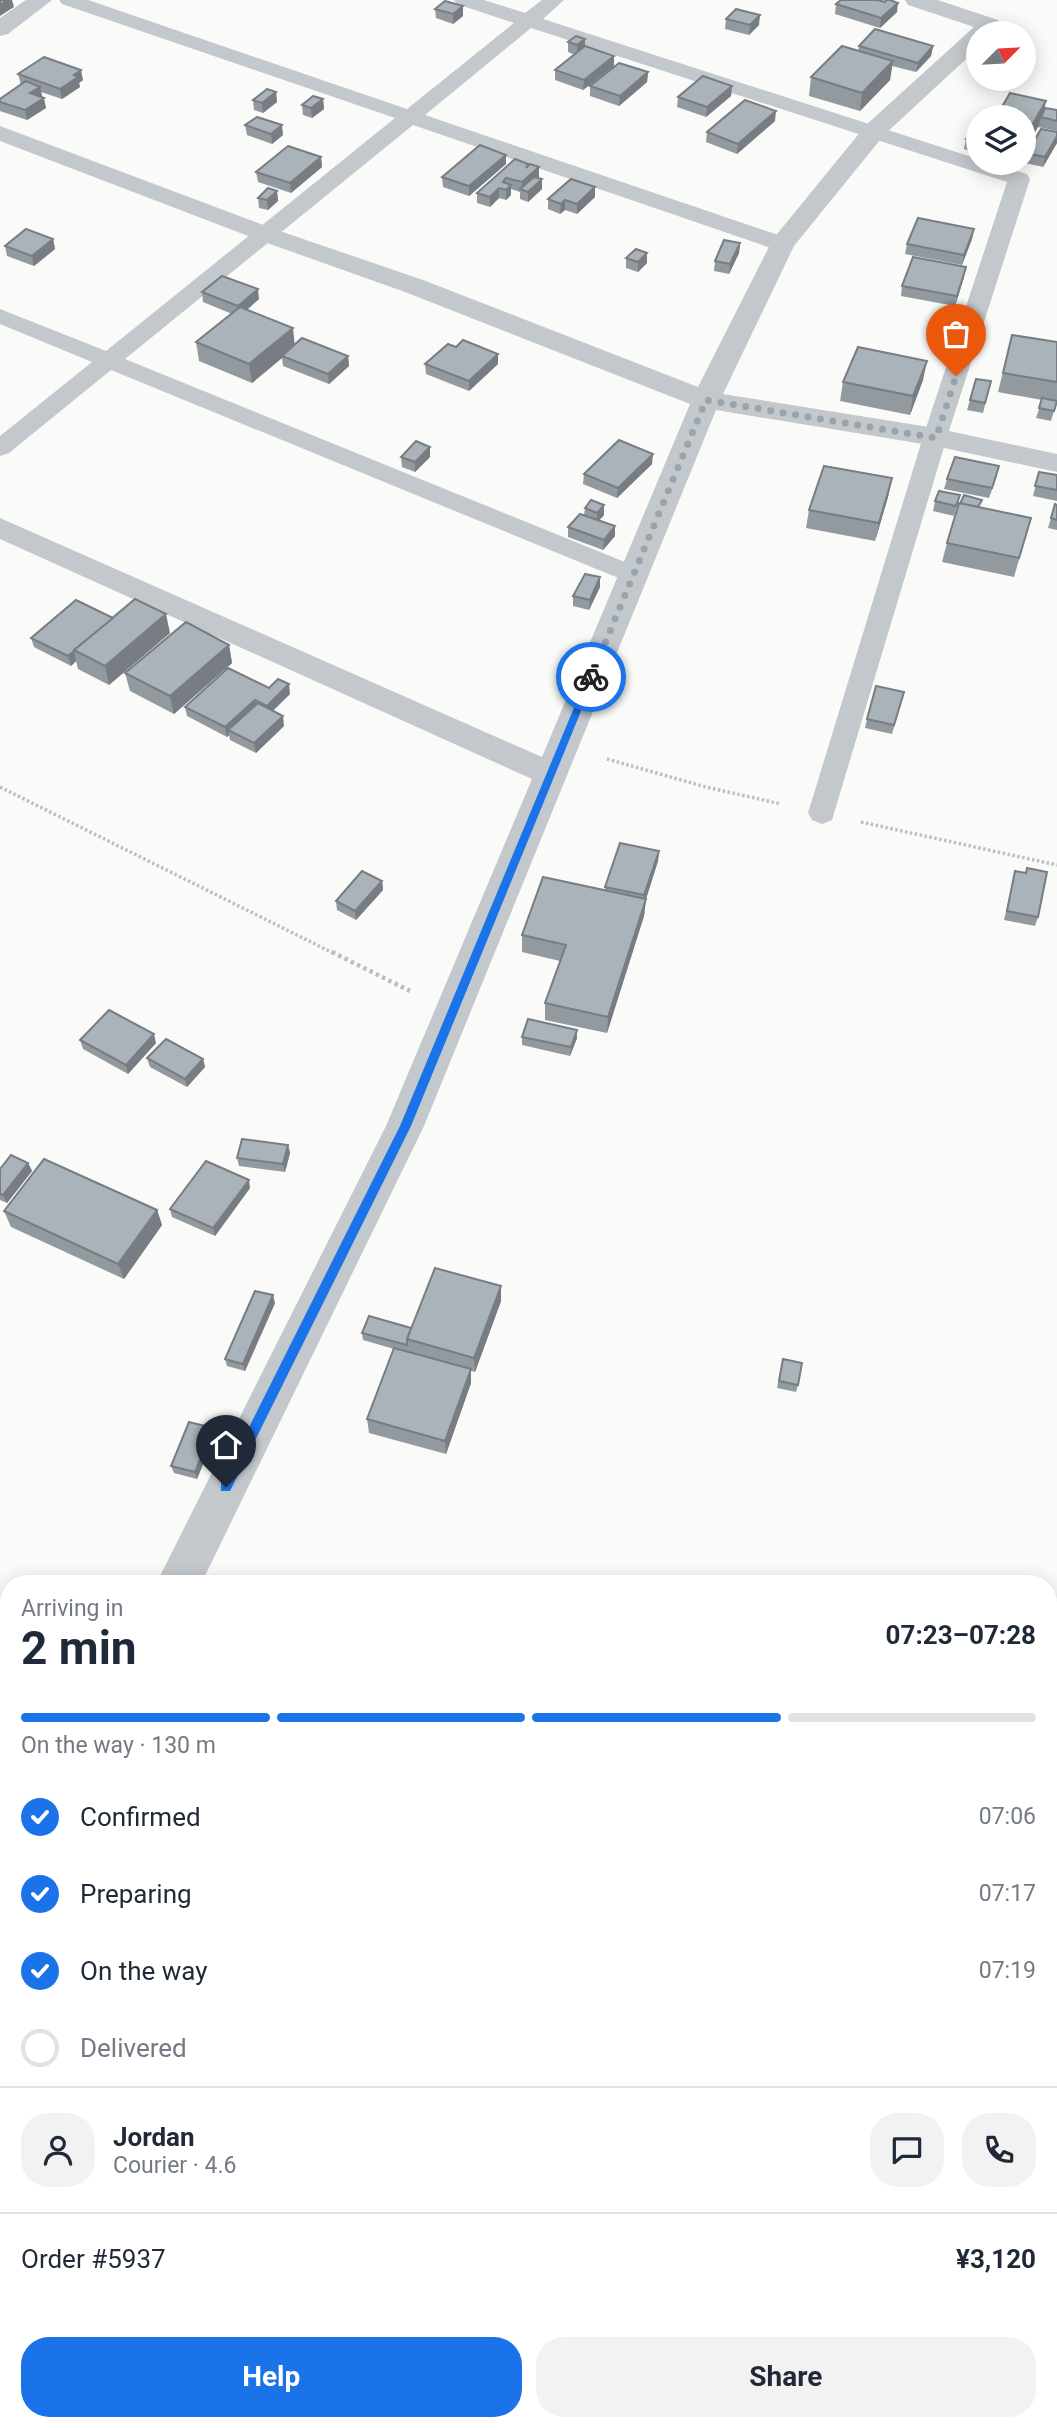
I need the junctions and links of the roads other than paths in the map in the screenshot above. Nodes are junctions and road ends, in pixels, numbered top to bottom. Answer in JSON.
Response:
{"nodes":[{"id":1,"x":41,"y":0,"type":"edge"},
{"id":2,"x":69,"y":0,"type":"edge"},
{"id":3,"x":464,"y":0,"type":"edge"},
{"id":4,"x":554,"y":0,"type":"edge"},
{"id":5,"x":916,"y":0,"type":"edge"},
{"id":6,"x":529,"y":20,"type":"junction"},
{"id":7,"x":978,"y":21,"type":"edge"},
{"id":8,"x":0,"y":29,"type":"edge"},
{"id":9,"x":966,"y":48,"type":"edge"},
{"id":10,"x":411,"y":117,"type":"junction"},
{"id":11,"x":875,"y":130,"type":"junction"},
{"id":12,"x":0,"y":133,"type":"edge"},
{"id":13,"x":265,"y":234,"type":"junction"},
{"id":14,"x":782,"y":244,"type":"junction"},
{"id":15,"x":0,"y":316,"type":"edge"},
{"id":16,"x":109,"y":361,"type":"junction"},
{"id":17,"x":706,"y":400,"type":"junction"},
{"id":18,"x":936,"y":438,"type":"junction"},
{"id":19,"x":0,"y":448,"type":"edge"},
{"id":20,"x":1057,"y":463,"type":"edge"},
{"id":21,"x":0,"y":528,"type":"edge"},
{"id":22,"x":633,"y":575,"type":"junction"},
{"id":23,"x":551,"y":774,"type":"junction"},
{"id":24,"x":822,"y":813,"type":"dead end"},
{"id":25,"x":182,"y":1575,"type":"edge"}],
"edges":[{"from":1,"to":8,"type":"street"},
{"from":2,"to":10,"type":"lane"},
{"from":3,"to":6,"type":"lane"},
{"from":4,"to":6,"type":"lane"},
{"from":5,"to":7,"type":"street"},
{"from":6,"to":10,"type":"lane"},
{"from":6,"to":11,"type":"lane"},
{"from":9,"to":11,"type":"street"},
{"from":10,"to":13,"type":"lane"},
{"from":10,"to":14,"type":"lane"},
{"from":11,"to":14,"type":"street"},
{"from":11,"to":18,"type":"lane"},
{"from":12,"to":13,"type":"street"},
{"from":13,"to":16,"type":"lane"},
{"from":13,"to":17,"type":"street"},
{"from":14,"to":17,"type":"street"},
{"from":15,"to":16,"type":"lane"},
{"from":16,"to":19,"type":"lane"},
{"from":16,"to":22,"type":"lane"},
{"from":17,"to":18,"type":"street"},
{"from":17,"to":22,"type":"street"},
{"from":18,"to":20,"type":"street"},
{"from":18,"to":24,"type":"lane"},
{"from":21,"to":23,"type":"street"},
{"from":22,"to":23,"type":"street"},
{"from":23,"to":25,"type":"street"}]}
